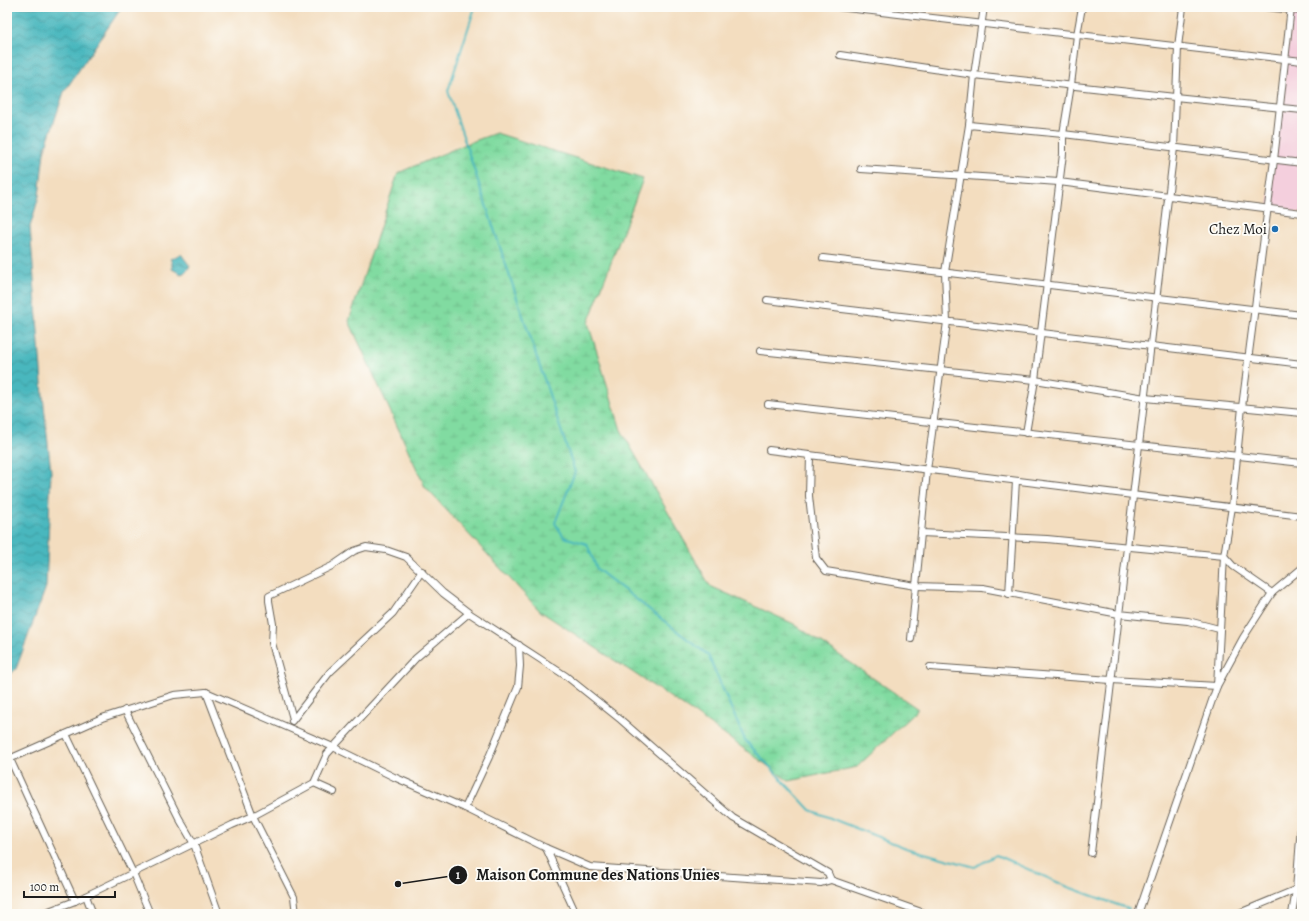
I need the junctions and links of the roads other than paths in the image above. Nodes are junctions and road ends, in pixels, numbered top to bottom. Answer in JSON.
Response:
{"nodes":[{"id":1,"x":838,"y":7,"type":"edge"},
{"id":2,"x":984,"y":7,"type":"edge"},
{"id":3,"x":1082,"y":7,"type":"edge"},
{"id":4,"x":1182,"y":7,"type":"edge"},
{"id":5,"x":1265,"y":7,"type":"edge"},
{"id":6,"x":1291,"y":8,"type":"edge"},
{"id":7,"x":1302,"y":11,"type":"edge"},
{"id":8,"x":981,"y":23,"type":"junction"},
{"id":9,"x":1077,"y":35,"type":"junction"},
{"id":10,"x":1178,"y":47,"type":"junction"},
{"id":11,"x":840,"y":55,"type":"dead end"},
{"id":12,"x":1286,"y":60,"type":"junction"},
{"id":13,"x":1302,"y":61,"type":"edge"},
{"id":14,"x":974,"y":75,"type":"junction"},
{"id":15,"x":1071,"y":85,"type":"junction"},
{"id":16,"x":1175,"y":98,"type":"junction"},
{"id":17,"x":1280,"y":107,"type":"junction"},
{"id":18,"x":1302,"y":110,"type":"edge"},
{"id":19,"x":969,"y":125,"type":"junction"},
{"id":20,"x":1063,"y":134,"type":"junction"},
{"id":21,"x":1174,"y":148,"type":"junction"},
{"id":22,"x":1274,"y":160,"type":"junction"},
{"id":23,"x":1302,"y":163,"type":"edge"},
{"id":24,"x":861,"y":170,"type":"dead end"},
{"id":25,"x":960,"y":176,"type":"junction"},
{"id":26,"x":1059,"y":182,"type":"junction"},
{"id":27,"x":1168,"y":196,"type":"junction"},
{"id":28,"x":1268,"y":209,"type":"junction"},
{"id":29,"x":1302,"y":213,"type":"edge"},
{"id":30,"x":823,"y":258,"type":"dead end"},
{"id":31,"x":945,"y":272,"type":"junction"},
{"id":32,"x":1046,"y":284,"type":"junction"},
{"id":33,"x":1156,"y":297,"type":"junction"},
{"id":34,"x":766,"y":300,"type":"dead end"},
{"id":35,"x":1254,"y":309,"type":"junction"},
{"id":36,"x":1302,"y":315,"type":"edge"},
{"id":37,"x":947,"y":322,"type":"junction"},
{"id":38,"x":1041,"y":332,"type":"junction"},
{"id":39,"x":1151,"y":346,"type":"junction"},
{"id":40,"x":760,"y":351,"type":"dead end"},
{"id":41,"x":1248,"y":358,"type":"junction"},
{"id":42,"x":1302,"y":364,"type":"edge"},
{"id":43,"x":940,"y":371,"type":"junction"},
{"id":44,"x":1035,"y":380,"type":"junction"},
{"id":45,"x":1145,"y":398,"type":"junction"},
{"id":46,"x":768,"y":404,"type":"dead end"},
{"id":47,"x":1242,"y":407,"type":"junction"},
{"id":48,"x":1302,"y":413,"type":"edge"},
{"id":49,"x":934,"y":423,"type":"junction"},
{"id":50,"x":1026,"y":433,"type":"junction"},
{"id":51,"x":1139,"y":445,"type":"junction"},
{"id":52,"x":769,"y":450,"type":"dead end"},
{"id":53,"x":810,"y":456,"type":"junction"},
{"id":54,"x":1237,"y":457,"type":"junction"},
{"id":55,"x":1302,"y":464,"type":"edge"},
{"id":56,"x":927,"y":470,"type":"junction"},
{"id":57,"x":1016,"y":481,"type":"junction"},
{"id":58,"x":1133,"y":495,"type":"junction"},
{"id":59,"x":1232,"y":507,"type":"junction"},
{"id":60,"x":1302,"y":516,"type":"edge"},
{"id":61,"x":921,"y":533,"type":"junction"},
{"id":62,"x":1012,"y":538,"type":"junction"},
{"id":63,"x":1127,"y":547,"type":"junction"},
{"id":64,"x":1224,"y":556,"type":"junction"},
{"id":65,"x":1302,"y":568,"type":"edge"},
{"id":66,"x":422,"y":571,"type":"junction"},
{"id":67,"x":916,"y":586,"type":"junction"},
{"id":68,"x":1272,"y":593,"type":"junction"},
{"id":69,"x":1009,"y":594,"type":"junction"},
{"id":70,"x":469,"y":613,"type":"junction"},
{"id":71,"x":1119,"y":614,"type":"junction"},
{"id":72,"x":1219,"y":629,"type":"junction"},
{"id":73,"x":911,"y":639,"type":"dead end"},
{"id":74,"x":519,"y":645,"type":"junction"},
{"id":75,"x":930,"y":667,"type":"dead end"},
{"id":76,"x":1112,"y":680,"type":"junction"},
{"id":77,"x":1217,"y":686,"type":"junction"},
{"id":78,"x":206,"y":692,"type":"junction"},
{"id":79,"x":125,"y":710,"type":"junction"},
{"id":80,"x":293,"y":719,"type":"junction"},
{"id":81,"x":288,"y":727,"type":"junction"},
{"id":82,"x":66,"y":734,"type":"junction"},
{"id":83,"x":333,"y":747,"type":"junction"},
{"id":84,"x":8,"y":759,"type":"edge"},
{"id":85,"x":314,"y":783,"type":"junction"},
{"id":86,"x":334,"y":792,"type":"dead end"},
{"id":87,"x":465,"y":808,"type":"junction"},
{"id":88,"x":1302,"y":813,"type":"edge"},
{"id":89,"x":253,"y":816,"type":"junction"},
{"id":90,"x":1301,"y":825,"type":"edge"},
{"id":91,"x":194,"y":844,"type":"junction"},
{"id":92,"x":546,"y":848,"type":"junction"},
{"id":93,"x":1091,"y":853,"type":"dead end"},
{"id":94,"x":134,"y":873,"type":"junction"},
{"id":95,"x":831,"y":880,"type":"junction"},
{"id":96,"x":1299,"y":888,"type":"edge"},
{"id":97,"x":86,"y":896,"type":"junction"},
{"id":98,"x":76,"y":901,"type":"junction"},
{"id":99,"x":41,"y":914,"type":"edge"},
{"id":100,"x":93,"y":914,"type":"edge"},
{"id":101,"x":150,"y":914,"type":"edge"},
{"id":102,"x":219,"y":914,"type":"edge"},
{"id":103,"x":296,"y":914,"type":"edge"},
{"id":104,"x":576,"y":914,"type":"edge"},
{"id":105,"x":927,"y":914,"type":"edge"},
{"id":106,"x":1138,"y":914,"type":"edge"},
{"id":107,"x":1238,"y":914,"type":"edge"},
{"id":108,"x":1292,"y":914,"type":"edge"}],
"edges":[{"from":1,"to":8,"type":"street"},
{"from":2,"to":8,"type":"street"},
{"from":3,"to":9,"type":"street"},
{"from":4,"to":10,"type":"street"},
{"from":5,"to":6,"type":"street"},
{"from":6,"to":7,"type":"street"},
{"from":6,"to":12,"type":"street"},
{"from":8,"to":9,"type":"street"},
{"from":8,"to":14,"type":"street"},
{"from":9,"to":10,"type":"street"},
{"from":9,"to":15,"type":"street"},
{"from":10,"to":12,"type":"street"},
{"from":10,"to":16,"type":"street"},
{"from":11,"to":14,"type":"street"},
{"from":12,"to":13,"type":"street"},
{"from":12,"to":17,"type":"street"},
{"from":14,"to":15,"type":"street"},
{"from":14,"to":19,"type":"street"},
{"from":15,"to":16,"type":"street"},
{"from":15,"to":20,"type":"street"},
{"from":16,"to":17,"type":"street"},
{"from":16,"to":21,"type":"street"},
{"from":17,"to":18,"type":"street"},
{"from":17,"to":22,"type":"street"},
{"from":19,"to":20,"type":"street"},
{"from":19,"to":25,"type":"street"},
{"from":20,"to":21,"type":"street"},
{"from":20,"to":26,"type":"street"},
{"from":21,"to":22,"type":"street"},
{"from":21,"to":27,"type":"street"},
{"from":22,"to":23,"type":"street"},
{"from":22,"to":28,"type":"street"},
{"from":24,"to":25,"type":"street"},
{"from":25,"to":26,"type":"street"},
{"from":25,"to":31,"type":"street"},
{"from":26,"to":27,"type":"street"},
{"from":26,"to":32,"type":"street"},
{"from":27,"to":28,"type":"street"},
{"from":27,"to":33,"type":"street"},
{"from":28,"to":29,"type":"street"},
{"from":28,"to":35,"type":"street"},
{"from":30,"to":31,"type":"street"},
{"from":31,"to":32,"type":"street"},
{"from":31,"to":37,"type":"street"},
{"from":32,"to":33,"type":"street"},
{"from":32,"to":38,"type":"street"},
{"from":33,"to":35,"type":"street"},
{"from":33,"to":39,"type":"street"},
{"from":34,"to":37,"type":"street"},
{"from":35,"to":36,"type":"street"},
{"from":35,"to":41,"type":"street"},
{"from":37,"to":38,"type":"street"},
{"from":37,"to":43,"type":"street"},
{"from":38,"to":39,"type":"street"},
{"from":38,"to":44,"type":"street"},
{"from":39,"to":41,"type":"street"},
{"from":39,"to":45,"type":"street"},
{"from":40,"to":43,"type":"street"},
{"from":41,"to":42,"type":"street"},
{"from":41,"to":47,"type":"street"},
{"from":43,"to":44,"type":"street"},
{"from":43,"to":49,"type":"street"},
{"from":44,"to":45,"type":"street"},
{"from":44,"to":50,"type":"street"},
{"from":45,"to":47,"type":"street"},
{"from":45,"to":51,"type":"street"},
{"from":46,"to":49,"type":"street"},
{"from":47,"to":48,"type":"street"},
{"from":47,"to":54,"type":"street"},
{"from":49,"to":50,"type":"street"},
{"from":49,"to":56,"type":"street"},
{"from":50,"to":51,"type":"street"},
{"from":51,"to":54,"type":"street"},
{"from":51,"to":58,"type":"street"},
{"from":52,"to":53,"type":"street"},
{"from":53,"to":56,"type":"street"},
{"from":53,"to":67,"type":"street"},
{"from":54,"to":55,"type":"street"},
{"from":54,"to":59,"type":"street"},
{"from":56,"to":57,"type":"street"},
{"from":56,"to":61,"type":"street"},
{"from":57,"to":58,"type":"street"},
{"from":57,"to":62,"type":"street"},
{"from":58,"to":59,"type":"street"},
{"from":58,"to":63,"type":"street"},
{"from":59,"to":60,"type":"street"},
{"from":59,"to":64,"type":"street"},
{"from":61,"to":62,"type":"street"},
{"from":61,"to":67,"type":"street"},
{"from":62,"to":63,"type":"street"},
{"from":62,"to":69,"type":"street"},
{"from":63,"to":64,"type":"street"},
{"from":63,"to":71,"type":"street"},
{"from":64,"to":68,"type":"street"},
{"from":64,"to":72,"type":"street"},
{"from":65,"to":68,"type":"street"},
{"from":66,"to":70,"type":"street"},
{"from":66,"to":80,"type":"street"},
{"from":66,"to":80,"type":"street"},
{"from":67,"to":69,"type":"street"},
{"from":67,"to":73,"type":"street"},
{"from":68,"to":77,"type":"street"},
{"from":69,"to":71,"type":"street"},
{"from":70,"to":74,"type":"street"},
{"from":70,"to":83,"type":"street"},
{"from":71,"to":72,"type":"street"},
{"from":71,"to":76,"type":"street"},
{"from":72,"to":77,"type":"street"},
{"from":74,"to":87,"type":"street"},
{"from":74,"to":95,"type":"street"},
{"from":75,"to":76,"type":"street"},
{"from":76,"to":77,"type":"street"},
{"from":76,"to":93,"type":"street"},
{"from":77,"to":106,"type":"street"},
{"from":78,"to":79,"type":"street"},
{"from":78,"to":81,"type":"street"},
{"from":78,"to":89,"type":"street"},
{"from":79,"to":82,"type":"street"},
{"from":79,"to":91,"type":"street"},
{"from":80,"to":81,"type":"street"},
{"from":81,"to":83,"type":"street"},
{"from":82,"to":84,"type":"street"},
{"from":82,"to":94,"type":"street"},
{"from":83,"to":85,"type":"street"},
{"from":83,"to":87,"type":"street"},
{"from":84,"to":98,"type":"street"},
{"from":85,"to":86,"type":"street"},
{"from":85,"to":89,"type":"street"},
{"from":87,"to":92,"type":"street"},
{"from":88,"to":90,"type":"street"},
{"from":89,"to":91,"type":"street"},
{"from":89,"to":103,"type":"street"},
{"from":90,"to":96,"type":"street"},
{"from":91,"to":94,"type":"street"},
{"from":91,"to":102,"type":"street"},
{"from":92,"to":95,"type":"street"},
{"from":92,"to":104,"type":"street"},
{"from":94,"to":97,"type":"street"},
{"from":94,"to":101,"type":"street"},
{"from":95,"to":105,"type":"street"},
{"from":96,"to":107,"type":"street"},
{"from":96,"to":108,"type":"street"},
{"from":97,"to":98,"type":"street"},
{"from":97,"to":100,"type":"street"},
{"from":98,"to":99,"type":"street"}]}
